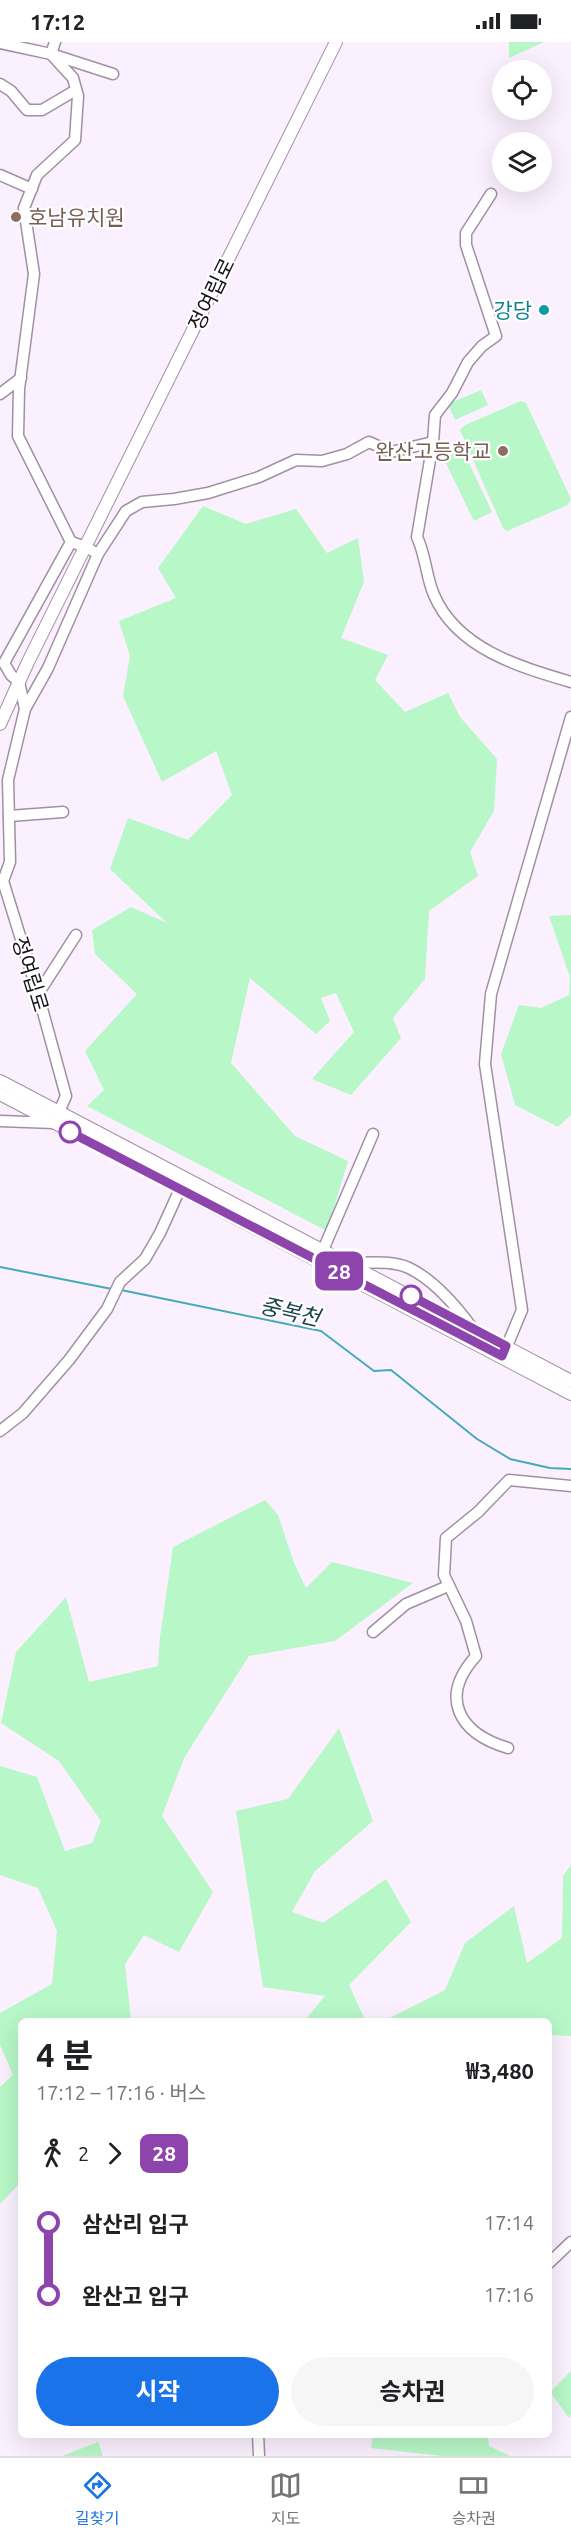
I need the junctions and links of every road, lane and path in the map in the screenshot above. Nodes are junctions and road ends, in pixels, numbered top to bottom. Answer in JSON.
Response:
{"nodes":[{"id":1,"x":55,"y":42,"type":"edge"},
{"id":2,"x":336,"y":42,"type":"edge"},
{"id":3,"x":0,"y":43,"type":"edge"},
{"id":4,"x":51,"y":54,"type":"junction"},
{"id":5,"x":112,"y":74,"type":"dead end"},
{"id":6,"x":0,"y":84,"type":"edge"},
{"id":7,"x":76,"y":90,"type":"junction"},
{"id":8,"x":0,"y":175,"type":"edge"},
{"id":9,"x":32,"y":189,"type":"junction"},
{"id":10,"x":491,"y":194,"type":"dead end"},
{"id":11,"x":21,"y":378,"type":"junction"},
{"id":12,"x":0,"y":394,"type":"edge"},
{"id":13,"x":433,"y":442,"type":"junction"},
{"id":14,"x":71,"y":542,"type":"junction"},
{"id":15,"x":86,"y":547,"type":"junction"},
{"id":16,"x":98,"y":554,"type":"junction"},
{"id":17,"x":19,"y":682,"type":"junction"},
{"id":18,"x":571,"y":682,"type":"edge"},
{"id":19,"x":25,"y":709,"type":"junction"},
{"id":20,"x":571,"y":717,"type":"edge"},
{"id":21,"x":0,"y":724,"type":"edge"},
{"id":22,"x":63,"y":812,"type":"dead end"},
{"id":23,"x":9,"y":816,"type":"junction"},
{"id":24,"x":76,"y":935,"type":"dead end"},
{"id":25,"x":38,"y":994,"type":"junction"},
{"id":26,"x":0,"y":1081,"type":"edge"},
{"id":27,"x":0,"y":1094,"type":"edge"},
{"id":28,"x":56,"y":1118,"type":"junction"},
{"id":29,"x":0,"y":1121,"type":"edge"},
{"id":30,"x":373,"y":1134,"type":"dead end"},
{"id":31,"x":180,"y":1189,"type":"junction"},
{"id":32,"x":323,"y":1251,"type":"junction"},
{"id":33,"x":349,"y":1263,"type":"junction"},
{"id":34,"x":473,"y":1329,"type":"junction"},
{"id":35,"x":504,"y":1351,"type":"junction"},
{"id":36,"x":571,"y":1381,"type":"edge"},
{"id":37,"x":571,"y":1394,"type":"edge"},
{"id":38,"x":0,"y":1431,"type":"edge"},
{"id":39,"x":571,"y":1486,"type":"edge"},
{"id":40,"x":448,"y":1586,"type":"junction"},
{"id":41,"x":373,"y":1632,"type":"dead end"},
{"id":42,"x":508,"y":1748,"type":"dead end"},
{"id":43,"x":571,"y":2242,"type":"edge"},
{"id":44,"x":552,"y":2260,"type":"edge"},
{"id":45,"x":258,"y":2438,"type":"edge"},
{"id":46,"x":259,"y":2456,"type":"edge"}],
"edges":[{"from":1,"to":4,"type":"street"},
{"from":2,"to":15,"type":"street","name":"정여립로"},
{"from":3,"to":4,"type":"street"},
{"from":4,"to":5,"type":"street"},
{"from":4,"to":7,"type":"street"},
{"from":6,"to":7,"type":"street"},
{"from":7,"to":9,"type":"street"},
{"from":8,"to":9,"type":"street"},
{"from":9,"to":11,"type":"street"},
{"from":10,"to":13,"type":"street"},
{"from":11,"to":12,"type":"street"},
{"from":11,"to":14,"type":"street"},
{"from":13,"to":16,"type":"street","name":"정여립로"},
{"from":13,"to":18,"type":"street"},
{"from":14,"to":15,"type":"street"},
{"from":14,"to":17,"type":"street"},
{"from":15,"to":16,"type":"street"},
{"from":15,"to":17,"type":"street","name":"정여립로"},
{"from":16,"to":19,"type":"street","name":"정여립로"},
{"from":17,"to":19,"type":"street"},
{"from":17,"to":21,"type":"street","name":"정여립로"},
{"from":19,"to":23,"type":"street","name":"정여립로"},
{"from":20,"to":35,"type":"street"},
{"from":22,"to":23,"type":"street"},
{"from":23,"to":25,"type":"street","name":"정여립로"},
{"from":24,"to":25,"type":"street"},
{"from":25,"to":28,"type":"street","name":"정여립로"},
{"from":26,"to":28,"type":"street"},
{"from":27,"to":28,"type":"street"},
{"from":28,"to":29,"type":"street"},
{"from":28,"to":31,"type":"street"},
{"from":28,"to":32,"type":"street"},
{"from":30,"to":32,"type":"street"},
{"from":31,"to":35,"type":"street"},
{"from":31,"to":38,"type":"street"},
{"from":32,"to":33,"type":"street"},
{"from":33,"to":34,"type":"street"},
{"from":33,"to":34,"type":"street"},
{"from":34,"to":35,"type":"street"},
{"from":35,"to":36,"type":"street"},
{"from":35,"to":37,"type":"street"},
{"from":39,"to":40,"type":"street"},
{"from":40,"to":41,"type":"street"},
{"from":40,"to":42,"type":"street"},
{"from":43,"to":44,"type":"street"},
{"from":45,"to":46,"type":"street"}]}
